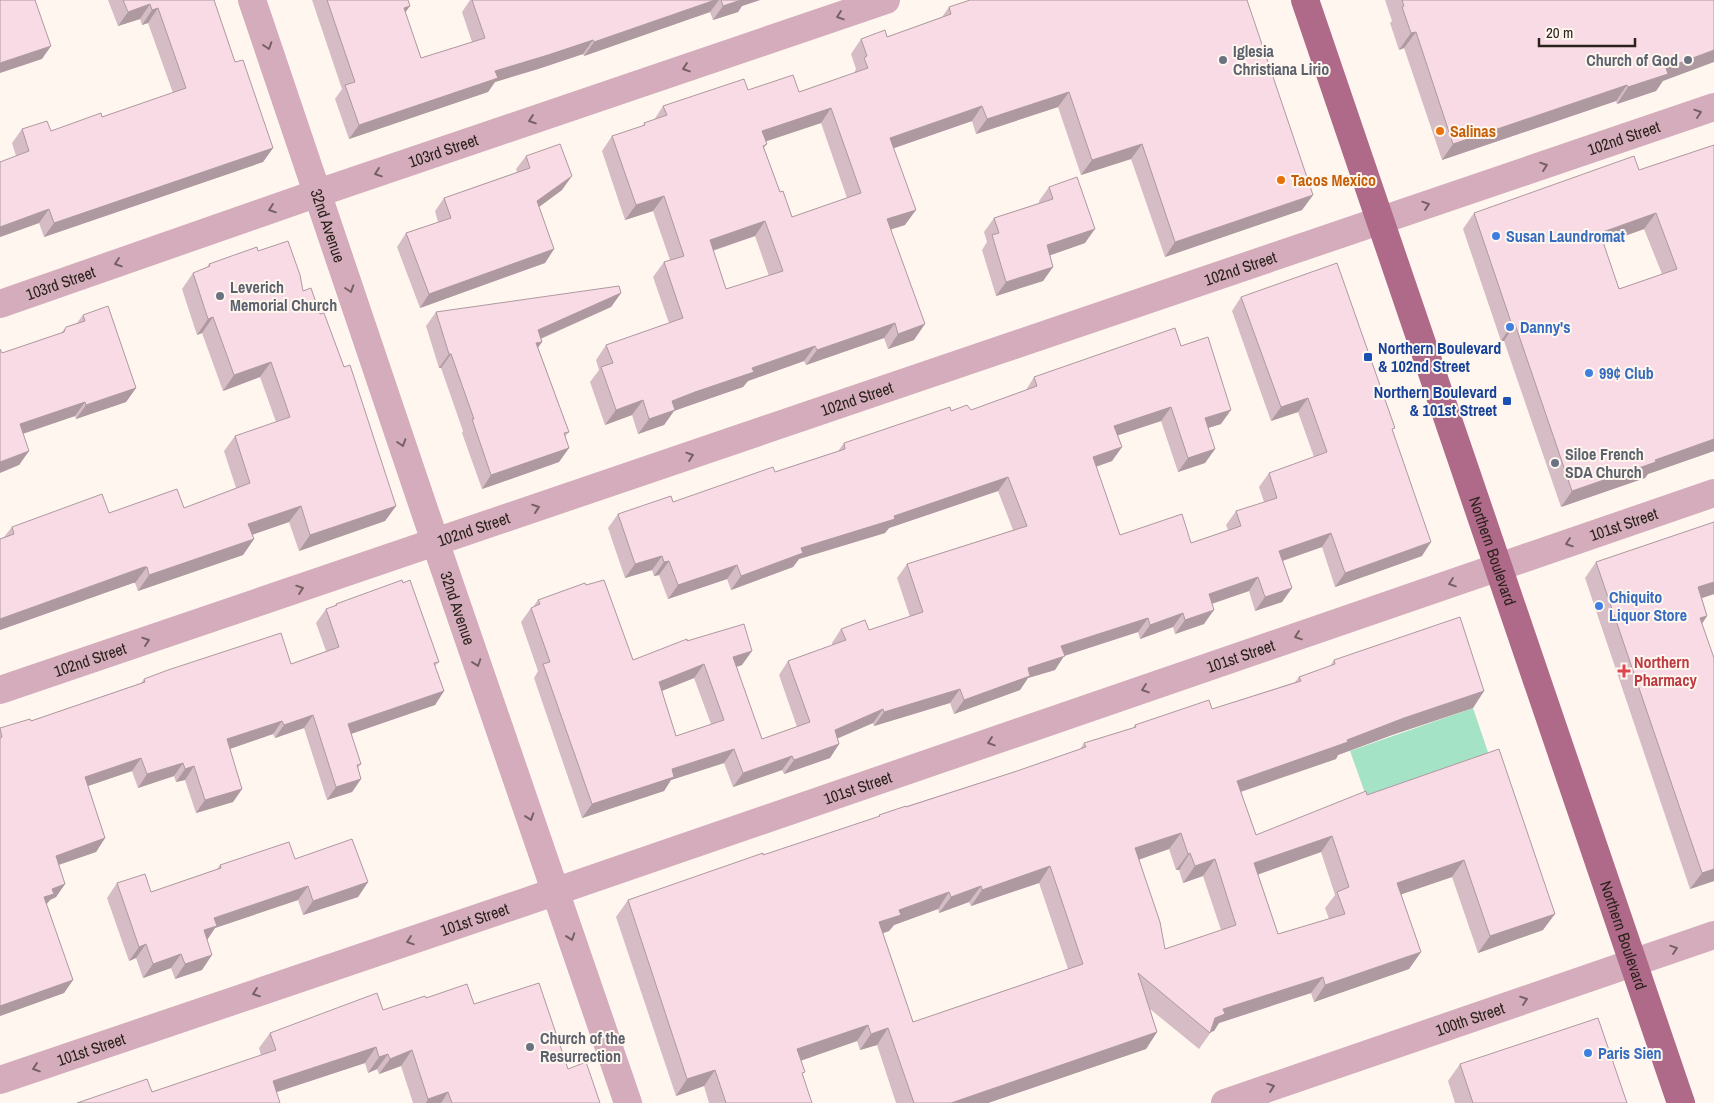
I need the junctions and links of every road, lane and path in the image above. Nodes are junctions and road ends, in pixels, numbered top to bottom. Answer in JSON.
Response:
{"nodes":[{"id":1,"x":252,"y":0,"type":"edge"},
{"id":2,"x":886,"y":0,"type":"edge"},
{"id":3,"x":1305,"y":0,"type":"edge"},
{"id":4,"x":1714,"y":107,"type":"edge"},
{"id":5,"x":318,"y":193,"type":"junction"},
{"id":6,"x":1380,"y":220,"type":"junction"},
{"id":7,"x":0,"y":304,"type":"edge"},
{"id":8,"x":1714,"y":493,"type":"edge"},
{"id":9,"x":435,"y":543,"type":"junction"},
{"id":10,"x":1498,"y":567,"type":"junction"},
{"id":11,"x":0,"y":690,"type":"edge"},
{"id":12,"x":555,"y":891,"type":"junction"},
{"id":13,"x":1714,"y":935,"type":"edge"},
{"id":14,"x":1634,"y":963,"type":"junction"},
{"id":15,"x":0,"y":1080,"type":"edge"},
{"id":16,"x":628,"y":1103,"type":"edge"},
{"id":17,"x":1225,"y":1103,"type":"edge"},
{"id":18,"x":1681,"y":1103,"type":"edge"}],
"edges":[{"from":1,"to":5,"type":"street","name":"32nd Avenue","one_way":true},
{"from":2,"to":5,"type":"street","name":"103rd Street","one_way":true},
{"from":3,"to":6,"type":"main road","name":"Northern Boulevard"},
{"from":6,"to":4,"type":"street","name":"102nd Street","one_way":true},
{"from":5,"to":7,"type":"street","name":"103rd Street","one_way":true},
{"from":5,"to":9,"type":"street","name":"32nd Avenue","one_way":true},
{"from":9,"to":6,"type":"street","name":"102nd Street","one_way":true},
{"from":6,"to":10,"type":"main road","name":"Northern Boulevard"},
{"from":8,"to":10,"type":"street","name":"101st Street","one_way":true},
{"from":11,"to":9,"type":"street","name":"102nd Street","one_way":true},
{"from":9,"to":12,"type":"street","name":"32nd Avenue","one_way":true},
{"from":10,"to":12,"type":"street","name":"101st Street","one_way":true},
{"from":10,"to":14,"type":"main road","name":"Northern Boulevard"},
{"from":12,"to":15,"type":"street","name":"101st Street","one_way":true},
{"from":12,"to":16,"type":"street","name":"32nd Avenue","one_way":true},
{"from":14,"to":13,"type":"street","name":"100th Street","one_way":true},
{"from":17,"to":14,"type":"street","name":"100th Street","one_way":true},
{"from":14,"to":18,"type":"main road","name":"Northern Boulevard"}]}
